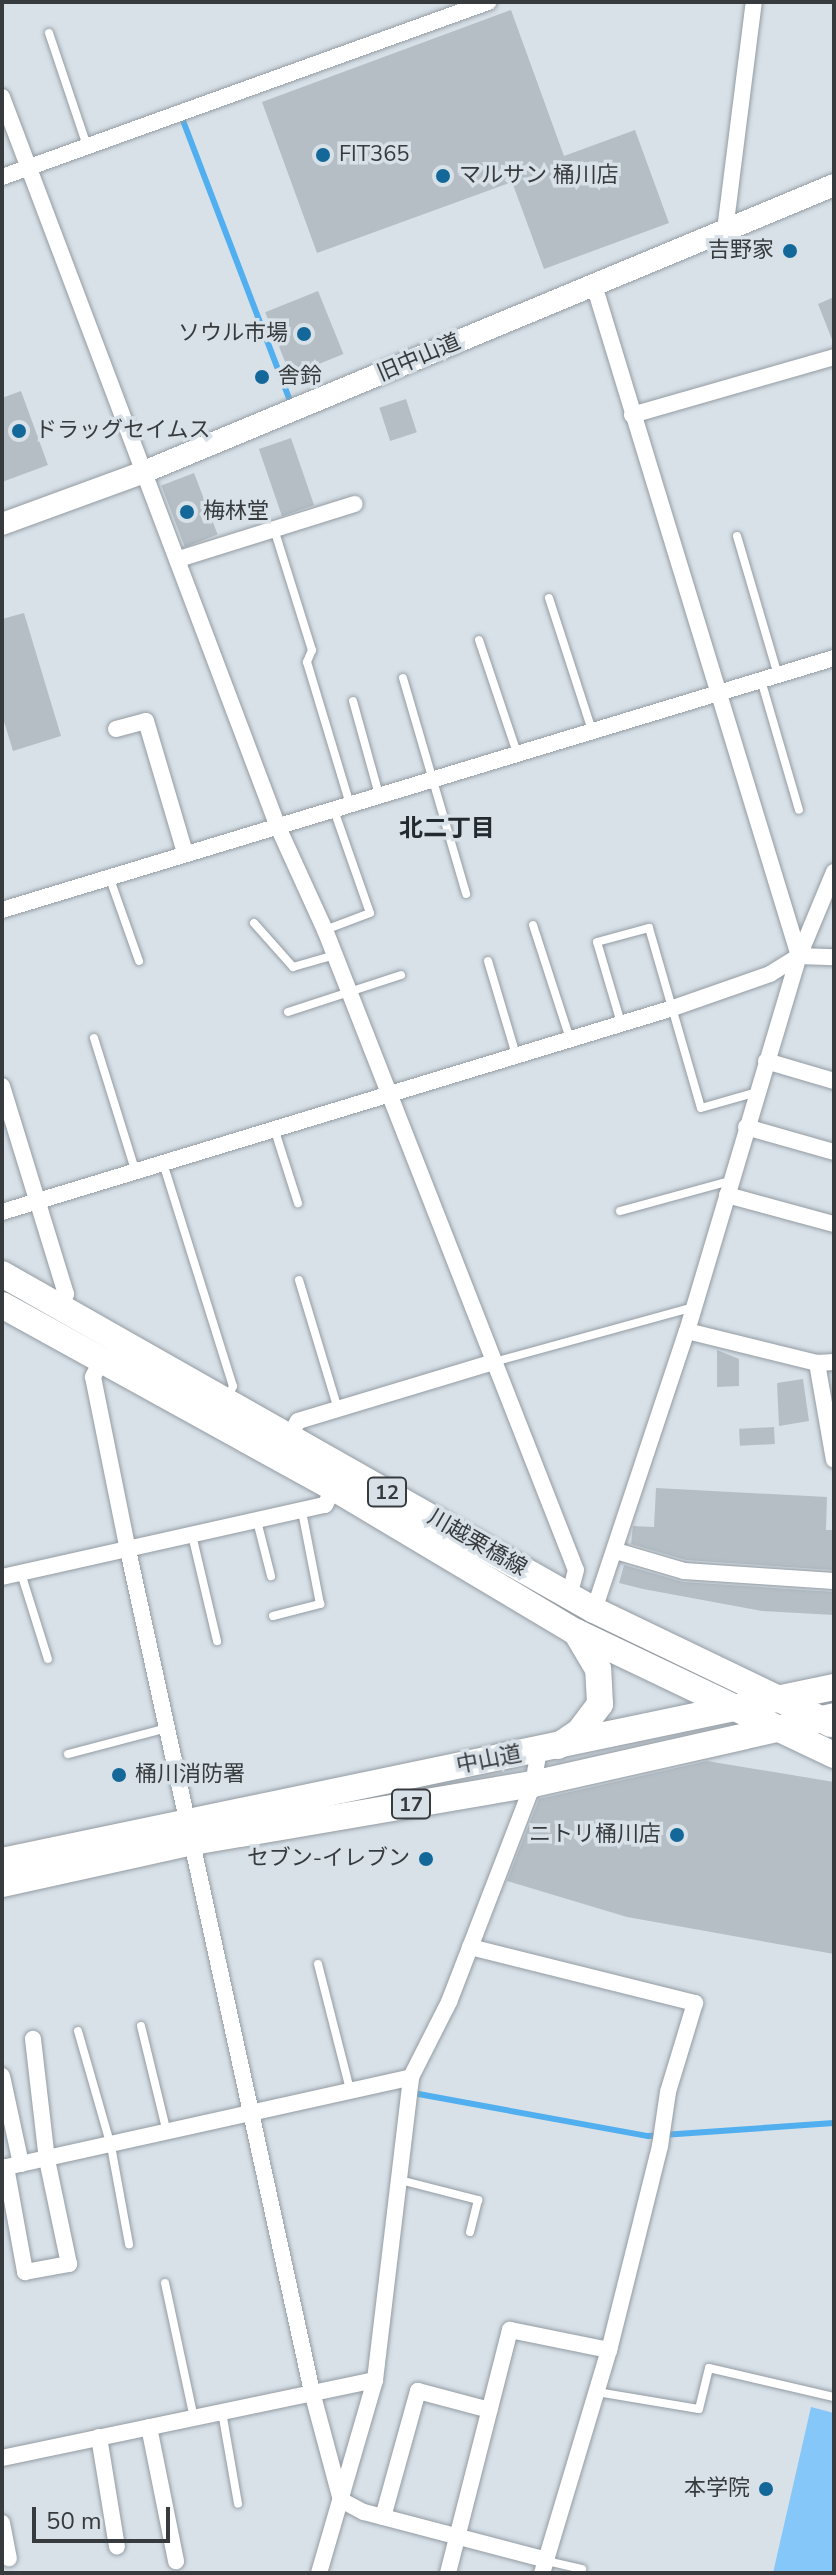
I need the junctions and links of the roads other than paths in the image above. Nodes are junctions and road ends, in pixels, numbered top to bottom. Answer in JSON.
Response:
{"nodes":[{"id":1,"x":488,"y":2,"type":"edge"},
{"id":2,"x":754,"y":2,"type":"edge"},
{"id":3,"x":49,"y":33,"type":"dead end"},
{"id":4,"x":2,"y":97,"type":"edge"},
{"id":5,"x":87,"y":146,"type":"junction"},
{"id":6,"x":26,"y":168,"type":"junction"},
{"id":7,"x":2,"y":177,"type":"edge"},
{"id":8,"x":834,"y":185,"type":"edge"},
{"id":9,"x":725,"y":230,"type":"junction"},
{"id":10,"x":594,"y":285,"type":"junction"},
{"id":11,"x":834,"y":357,"type":"edge"},
{"id":12,"x":632,"y":415,"type":"junction"},
{"id":13,"x":144,"y":472,"type":"junction"},
{"id":14,"x":355,"y":504,"type":"dead end"},
{"id":15,"x":2,"y":524,"type":"edge"},
{"id":16,"x":274,"y":529,"type":"junction"},
{"id":17,"x":737,"y":536,"type":"dead end"},
{"id":18,"x":179,"y":559,"type":"junction"},
{"id":19,"x":549,"y":598,"type":"dead end"},
{"id":20,"x":479,"y":640,"type":"dead end"},
{"id":21,"x":834,"y":658,"type":"edge"},
{"id":22,"x":769,"y":677,"type":"junction"},
{"id":23,"x":403,"y":678,"type":"dead end"},
{"id":24,"x":717,"y":692,"type":"junction"},
{"id":25,"x":353,"y":701,"type":"dead end"},
{"id":26,"x":116,"y":729,"type":"dead end"},
{"id":27,"x":592,"y":730,"type":"junction"},
{"id":28,"x":517,"y":753,"type":"junction"},
{"id":29,"x":429,"y":780,"type":"junction"},
{"id":30,"x":379,"y":795,"type":"junction"},
{"id":31,"x":342,"y":807,"type":"junction"},
{"id":32,"x":799,"y":810,"type":"dead end"},
{"id":33,"x":278,"y":827,"type":"junction"},
{"id":34,"x":185,"y":853,"type":"junction"},
{"id":35,"x":834,"y":872,"type":"edge"},
{"id":36,"x":110,"y":879,"type":"junction"},
{"id":37,"x":466,"y":894,"type":"dead end"},
{"id":38,"x":2,"y":910,"type":"edge"},
{"id":39,"x":254,"y":923,"type":"dead end"},
{"id":40,"x":533,"y":925,"type":"dead end"},
{"id":41,"x":325,"y":930,"type":"junction"},
{"id":42,"x":335,"y":955,"type":"junction"},
{"id":43,"x":799,"y":956,"type":"junction"},
{"id":44,"x":834,"y":957,"type":"edge"},
{"id":45,"x":139,"y":961,"type":"dead end"},
{"id":46,"x":488,"y":961,"type":"dead end"},
{"id":47,"x":401,"y":975,"type":"dead end"},
{"id":48,"x":350,"y":994,"type":"junction"},
{"id":49,"x":673,"y":1008,"type":"junction"},
{"id":50,"x":288,"y":1012,"type":"dead end"},
{"id":51,"x":621,"y":1023,"type":"junction"},
{"id":52,"x":94,"y":1038,"type":"dead end"},
{"id":53,"x":570,"y":1039,"type":"junction"},
{"id":54,"x":516,"y":1055,"type":"junction"},
{"id":55,"x":766,"y":1061,"type":"junction"},
{"id":56,"x":834,"y":1081,"type":"edge"},
{"id":57,"x":2,"y":1086,"type":"edge"},
{"id":58,"x":757,"y":1092,"type":"junction"},
{"id":59,"x":388,"y":1094,"type":"junction"},
{"id":60,"x":273,"y":1127,"type":"junction"},
{"id":61,"x":746,"y":1127,"type":"junction"},
{"id":62,"x":834,"y":1152,"type":"edge"},
{"id":63,"x":163,"y":1162,"type":"junction"},
{"id":64,"x":135,"y":1170,"type":"junction"},
{"id":65,"x":728,"y":1188,"type":"junction"},
{"id":66,"x":38,"y":1202,"type":"junction"},
{"id":67,"x":298,"y":1203,"type":"dead end"},
{"id":68,"x":620,"y":1211,"type":"dead end"},
{"id":69,"x":2,"y":1212,"type":"edge"},
{"id":70,"x":834,"y":1224,"type":"edge"},
{"id":71,"x":2,"y":1274,"type":"edge"},
{"id":72,"x":299,"y":1280,"type":"dead end"},
{"id":73,"x":2,"y":1305,"type":"edge"},
{"id":74,"x":59,"y":1306,"type":"junction"},
{"id":75,"x":694,"y":1306,"type":"junction"},
{"id":76,"x":687,"y":1331,"type":"junction"},
{"id":77,"x":101,"y":1361,"type":"junction"},
{"id":78,"x":493,"y":1362,"type":"junction"},
{"id":79,"x":825,"y":1362,"type":"edge"},
{"id":80,"x":227,"y":1401,"type":"junction"},
{"id":81,"x":338,"y":1409,"type":"junction"},
{"id":82,"x":289,"y":1437,"type":"junction"},
{"id":83,"x":834,"y":1460,"type":"edge"},
{"id":84,"x":334,"y":1488,"type":"junction"},
{"id":85,"x":302,"y":1511,"type":"junction"},
{"id":86,"x":257,"y":1521,"type":"junction"},
{"id":87,"x":192,"y":1535,"type":"junction"},
{"id":88,"x":128,"y":1550,"type":"junction"},
{"id":89,"x":616,"y":1551,"type":"junction"},
{"id":90,"x":21,"y":1573,"type":"junction"},
{"id":91,"x":271,"y":1576,"type":"dead end"},
{"id":92,"x":2,"y":1577,"type":"edge"},
{"id":93,"x":834,"y":1581,"type":"edge"},
{"id":94,"x":569,"y":1596,"type":"junction"},
{"id":95,"x":594,"y":1610,"type":"junction"},
{"id":96,"x":273,"y":1616,"type":"dead end"},
{"id":97,"x":576,"y":1632,"type":"junction"},
{"id":98,"x":217,"y":1641,"type":"dead end"},
{"id":99,"x":48,"y":1659,"type":"dead end"},
{"id":100,"x":834,"y":1687,"type":"edge"},
{"id":101,"x":778,"y":1700,"type":"junction"},
{"id":102,"x":733,"y":1709,"type":"junction"},
{"id":103,"x":829,"y":1720,"type":"edge"},
{"id":104,"x":168,"y":1728,"type":"junction"},
{"id":105,"x":776,"y":1728,"type":"junction"},
{"id":106,"x":549,"y":1748,"type":"junction"},
{"id":107,"x":68,"y":1754,"type":"dead end"},
{"id":108,"x":834,"y":1755,"type":"edge"},
{"id":109,"x":533,"y":1784,"type":"junction"},
{"id":110,"x":191,"y":1831,"type":"junction"},
{"id":111,"x":2,"y":1861,"type":"edge"},
{"id":112,"x":2,"y":1884,"type":"edge"},
{"id":113,"x":470,"y":1947,"type":"junction"},
{"id":114,"x":318,"y":1964,"type":"dead end"},
{"id":115,"x":141,"y":2026,"type":"dead end"},
{"id":116,"x":78,"y":2031,"type":"dead end"},
{"id":117,"x":33,"y":2039,"type":"dead end"},
{"id":118,"x":2,"y":2076,"type":"edge"},
{"id":119,"x":411,"y":2077,"type":"junction"},
{"id":120,"x":350,"y":2091,"type":"junction"},
{"id":121,"x":253,"y":2114,"type":"junction"},
{"id":122,"x":167,"y":2133,"type":"junction"},
{"id":123,"x":111,"y":2146,"type":"junction"},
{"id":124,"x":47,"y":2160,"type":"junction"},
{"id":125,"x":10,"y":2166,"type":"edge"},
{"id":126,"x":400,"y":2180,"type":"junction"},
{"id":127,"x":470,"y":2232,"type":"dead end"},
{"id":128,"x":129,"y":2244,"type":"dead end"},
{"id":129,"x":165,"y":2283,"type":"dead end"},
{"id":130,"x":609,"y":2350,"type":"junction"},
{"id":131,"x":375,"y":2380,"type":"junction"},
{"id":132,"x":312,"y":2392,"type":"junction"},
{"id":133,"x":597,"y":2392,"type":"junction"},
{"id":134,"x":834,"y":2397,"type":"edge"},
{"id":135,"x":490,"y":2410,"type":"junction"},
{"id":136,"x":222,"y":2412,"type":"junction"},
{"id":137,"x":194,"y":2418,"type":"junction"},
{"id":138,"x":149,"y":2427,"type":"junction"},
{"id":139,"x":99,"y":2437,"type":"junction"},
{"id":140,"x":2,"y":2458,"type":"edge"},
{"id":141,"x":341,"y":2500,"type":"junction"},
{"id":142,"x":238,"y":2504,"type":"dead end"},
{"id":143,"x":383,"y":2517,"type":"junction"},
{"id":144,"x":2,"y":2523,"type":"edge"},
{"id":145,"x":458,"y":2537,"type":"junction"},
{"id":146,"x":117,"y":2547,"type":"dead end"},
{"id":147,"x":9,"y":2558,"type":"dead end"},
{"id":148,"x":176,"y":2561,"type":"dead end"},
{"id":149,"x":544,"y":2567,"type":"edge"},
{"id":150,"x":582,"y":2569,"type":"dead end"},
{"id":151,"x":319,"y":2573,"type":"edge"},
{"id":152,"x":448,"y":2573,"type":"edge"}],
"edges":[{"from":1,"to":5,"type":"street"},
{"from":2,"to":9,"type":"street"},
{"from":3,"to":5,"type":"lane"},
{"from":4,"to":6,"type":"street"},
{"from":5,"to":6,"type":"street"},
{"from":6,"to":7,"type":"street"},
{"from":6,"to":13,"type":"street"},
{"from":8,"to":9,"type":"main road","name":"旧中山道"},
{"from":9,"to":10,"type":"main road","name":"旧中山道"},
{"from":10,"to":12,"type":"street"},
{"from":10,"to":13,"type":"main road","name":"旧中山道"},
{"from":11,"to":12,"type":"street"},
{"from":12,"to":24,"type":"street"},
{"from":13,"to":15,"type":"main road","name":"旧中山道"},
{"from":13,"to":18,"type":"street"},
{"from":14,"to":16,"type":"street"},
{"from":16,"to":18,"type":"street"},
{"from":16,"to":31,"type":"lane"},
{"from":17,"to":22,"type":"lane"},
{"from":18,"to":33,"type":"street"},
{"from":19,"to":27,"type":"lane"},
{"from":20,"to":28,"type":"lane"},
{"from":21,"to":22,"type":"street"},
{"from":22,"to":24,"type":"street"},
{"from":22,"to":32,"type":"lane"},
{"from":23,"to":29,"type":"lane"},
{"from":24,"to":27,"type":"street"},
{"from":24,"to":43,"type":"street"},
{"from":25,"to":30,"type":"lane"},
{"from":26,"to":34,"type":"street"},
{"from":27,"to":28,"type":"street"},
{"from":28,"to":29,"type":"street"},
{"from":29,"to":30,"type":"street"},
{"from":29,"to":37,"type":"lane"},
{"from":30,"to":31,"type":"street"},
{"from":31,"to":33,"type":"street"},
{"from":31,"to":41,"type":"lane"},
{"from":33,"to":34,"type":"street"},
{"from":33,"to":41,"type":"street"},
{"from":34,"to":36,"type":"street"},
{"from":35,"to":43,"type":"street"},
{"from":36,"to":38,"type":"street"},
{"from":36,"to":45,"type":"lane"},
{"from":39,"to":42,"type":"lane"},
{"from":40,"to":53,"type":"lane"},
{"from":41,"to":42,"type":"street"},
{"from":42,"to":48,"type":"street"},
{"from":43,"to":44,"type":"street"},
{"from":43,"to":49,"type":"street"},
{"from":43,"to":55,"type":"street"},
{"from":46,"to":54,"type":"lane"},
{"from":47,"to":48,"type":"lane"},
{"from":48,"to":50,"type":"lane"},
{"from":48,"to":59,"type":"street"},
{"from":49,"to":51,"type":"street"},
{"from":49,"to":51,"type":"lane"},
{"from":49,"to":58,"type":"lane"},
{"from":51,"to":53,"type":"street"},
{"from":52,"to":64,"type":"lane"},
{"from":53,"to":54,"type":"street"},
{"from":54,"to":59,"type":"street"},
{"from":55,"to":56,"type":"street"},
{"from":55,"to":58,"type":"street"},
{"from":57,"to":66,"type":"street"},
{"from":58,"to":61,"type":"street"},
{"from":59,"to":60,"type":"street"},
{"from":59,"to":78,"type":"street"},
{"from":60,"to":63,"type":"street"},
{"from":60,"to":67,"type":"lane"},
{"from":61,"to":62,"type":"street"},
{"from":61,"to":65,"type":"street"},
{"from":63,"to":64,"type":"street"},
{"from":63,"to":80,"type":"lane"},
{"from":64,"to":66,"type":"street"},
{"from":65,"to":68,"type":"lane"},
{"from":65,"to":70,"type":"street"},
{"from":65,"to":75,"type":"street"},
{"from":66,"to":69,"type":"street"},
{"from":66,"to":74,"type":"street"},
{"from":71,"to":74,"type":"main road","name":"川越栗橋線","number":"12"},
{"from":72,"to":81,"type":"lane"},
{"from":73,"to":77,"type":"main road","name":"川越栗橋線","number":"12"},
{"from":74,"to":80,"type":"main road","name":"川越栗橋線","number":"12"},
{"from":75,"to":76,"type":"street"},
{"from":75,"to":78,"type":"lane"},
{"from":76,"to":79,"type":"street"},
{"from":76,"to":89,"type":"street"},
{"from":77,"to":84,"type":"main road","name":"川越栗橋線","number":"12"},
{"from":77,"to":88,"type":"street"},
{"from":78,"to":81,"type":"street"},
{"from":78,"to":94,"type":"street"},
{"from":79,"to":83,"type":"street"},
{"from":80,"to":82,"type":"main road","name":"川越栗橋線","number":"12"},
{"from":81,"to":82,"type":"street"},
{"from":82,"to":94,"type":"main road","name":"川越栗橋線","number":"12"},
{"from":84,"to":85,"type":"street"},
{"from":84,"to":97,"type":"main road","name":"川越栗橋線","number":"12"},
{"from":85,"to":86,"type":"street"},
{"from":85,"to":96,"type":"lane"},
{"from":86,"to":87,"type":"street"},
{"from":86,"to":91,"type":"lane"},
{"from":87,"to":88,"type":"street"},
{"from":87,"to":98,"type":"lane"},
{"from":88,"to":90,"type":"street"},
{"from":88,"to":104,"type":"street"},
{"from":89,"to":93,"type":"street"},
{"from":89,"to":95,"type":"street"},
{"from":90,"to":92,"type":"street"},
{"from":90,"to":99,"type":"lane"},
{"from":94,"to":95,"type":"main road","name":"川越栗橋線","number":"12"},
{"from":95,"to":101,"type":"main road","name":"川越栗橋線","number":"12"},
{"from":97,"to":102,"type":"main road","name":"川越栗橋線","number":"12"},
{"from":97,"to":106,"type":"main road"},
{"from":100,"to":101,"type":"main road","name":"中山道","number":"17"},
{"from":101,"to":102,"type":"main road","name":"中山道","number":"17"},
{"from":101,"to":103,"type":"main road","name":"川越栗橋線","number":"12"},
{"from":102,"to":105,"type":"main road","name":"川越栗橋線","number":"12"},
{"from":102,"to":106,"type":"main road","name":"中山道","number":"17"},
{"from":103,"to":105,"type":"main road","name":"中山道","number":"17"},
{"from":104,"to":107,"type":"lane"},
{"from":104,"to":110,"type":"street"},
{"from":105,"to":108,"type":"main road","name":"川越栗橋線","number":"12"},
{"from":105,"to":109,"type":"main road","name":"中山道","number":"17"},
{"from":106,"to":109,"type":"street"},
{"from":106,"to":110,"type":"main road","name":"中山道","number":"17"},
{"from":109,"to":110,"type":"main road","name":"中山道","number":"17"},
{"from":109,"to":113,"type":"street"},
{"from":110,"to":111,"type":"main road","name":"中山道","number":"17"},
{"from":110,"to":112,"type":"main road","name":"中山道","number":"17"},
{"from":110,"to":121,"type":"street"},
{"from":113,"to":119,"type":"street"},
{"from":113,"to":130,"type":"street"},
{"from":114,"to":120,"type":"lane"},
{"from":115,"to":122,"type":"lane"},
{"from":116,"to":123,"type":"lane"},
{"from":117,"to":124,"type":"street"},
{"from":118,"to":125,"type":"street"},
{"from":119,"to":120,"type":"street"},
{"from":119,"to":126,"type":"street"},
{"from":120,"to":121,"type":"street"},
{"from":121,"to":122,"type":"street"},
{"from":121,"to":132,"type":"street"},
{"from":122,"to":123,"type":"street"},
{"from":123,"to":124,"type":"street"},
{"from":123,"to":128,"type":"lane"},
{"from":124,"to":125,"type":"street"},
{"from":124,"to":125,"type":"street"},
{"from":126,"to":127,"type":"lane"},
{"from":126,"to":131,"type":"street"},
{"from":129,"to":137,"type":"lane"},
{"from":130,"to":133,"type":"street"},
{"from":130,"to":135,"type":"street"},
{"from":131,"to":132,"type":"street"},
{"from":131,"to":141,"type":"street"},
{"from":132,"to":136,"type":"street"},
{"from":132,"to":141,"type":"street"},
{"from":133,"to":134,"type":"lane"},
{"from":133,"to":149,"type":"street"},
{"from":135,"to":143,"type":"street"},
{"from":135,"to":145,"type":"street"},
{"from":136,"to":137,"type":"street"},
{"from":136,"to":142,"type":"lane"},
{"from":137,"to":138,"type":"street"},
{"from":138,"to":139,"type":"street"},
{"from":138,"to":148,"type":"street"},
{"from":139,"to":140,"type":"street"},
{"from":139,"to":146,"type":"street"},
{"from":141,"to":143,"type":"street"},
{"from":141,"to":151,"type":"street"},
{"from":143,"to":145,"type":"street"},
{"from":144,"to":147,"type":"street"},
{"from":145,"to":149,"type":"street"},
{"from":145,"to":152,"type":"street"},
{"from":149,"to":150,"type":"lane"}]}
